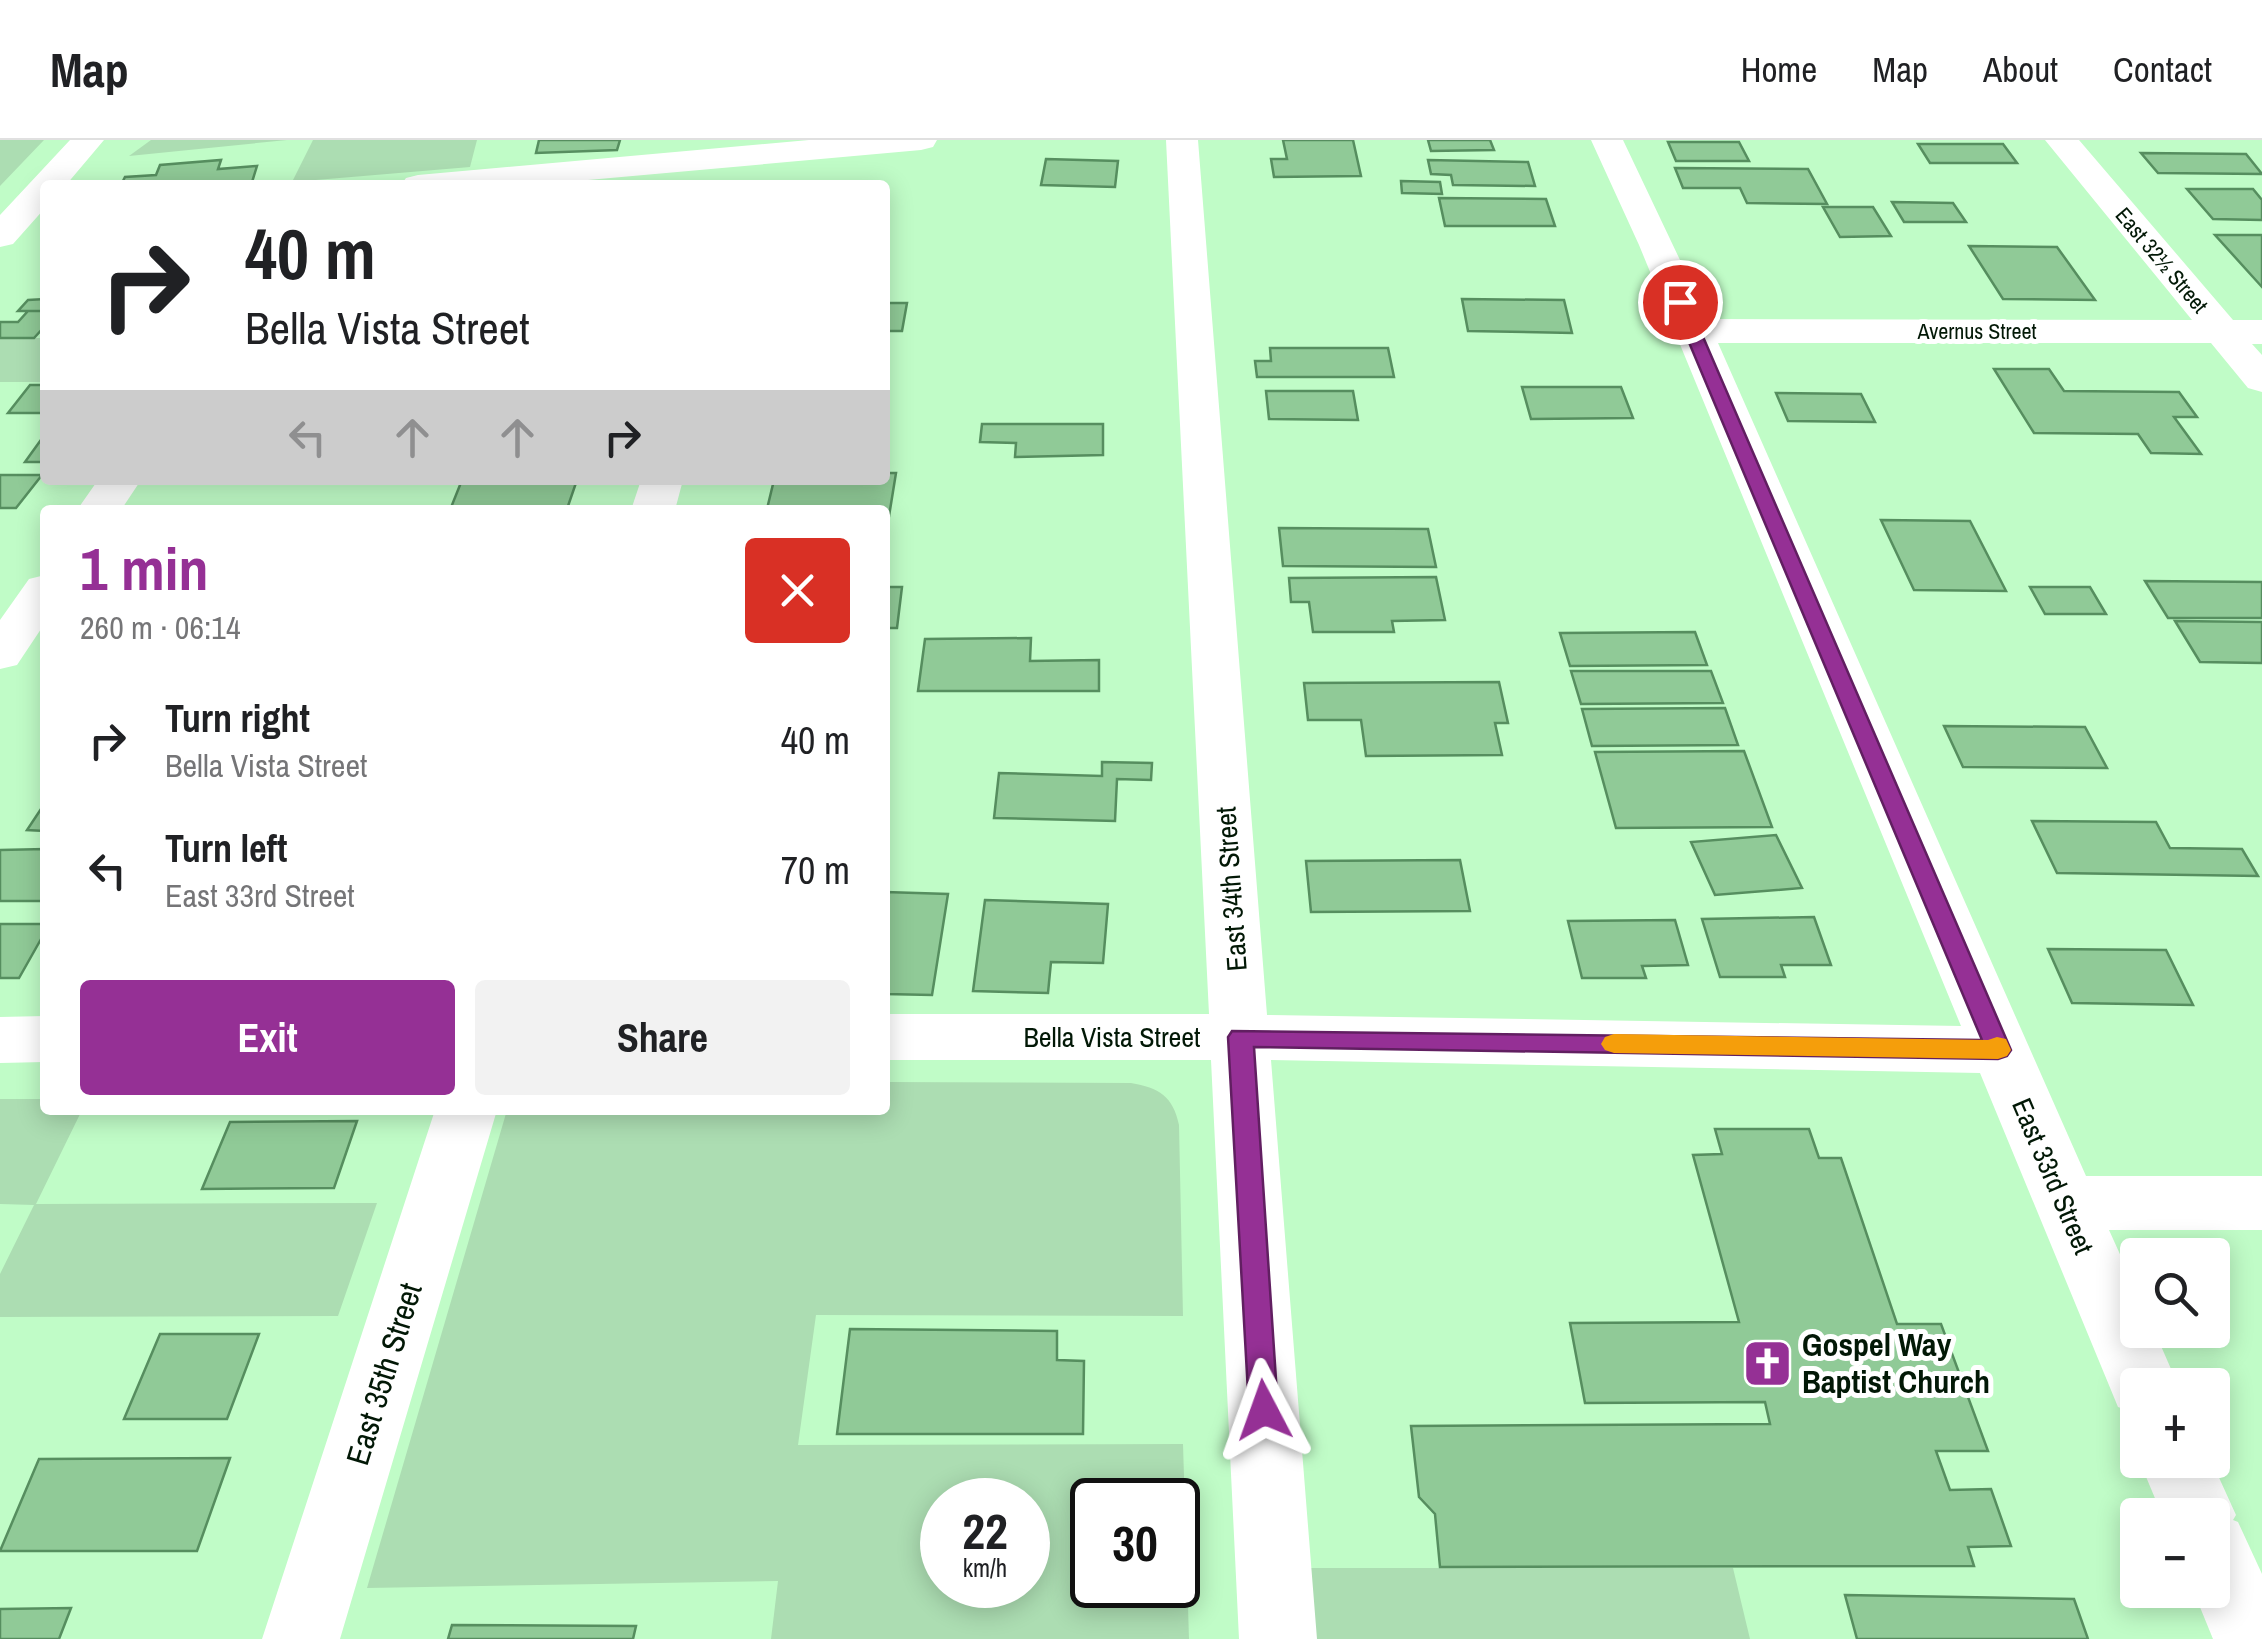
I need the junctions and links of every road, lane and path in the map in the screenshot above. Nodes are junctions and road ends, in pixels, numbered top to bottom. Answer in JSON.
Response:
{"nodes":[{"id":1,"x":88,"y":140,"type":"edge"},
{"id":2,"x":921,"y":140,"type":"edge"},
{"id":3,"x":1182,"y":140,"type":"edge"},
{"id":4,"x":1607,"y":140,"type":"edge"},
{"id":5,"x":2061,"y":140,"type":"edge"},
{"id":6,"x":759,"y":169,"type":"edge"},
{"id":7,"x":51,"y":180,"type":"edge"},
{"id":8,"x":525,"y":180,"type":"edge"},
{"id":9,"x":40,"y":195,"type":"edge"},
{"id":10,"x":21,"y":223,"type":"edge"},
{"id":11,"x":1691,"y":331,"type":"junction"},
{"id":12,"x":2222,"y":332,"type":"junction"},
{"id":13,"x":2262,"y":332,"type":"edge"},
{"id":14,"x":2262,"y":380,"type":"edge"},
{"id":15,"x":40,"y":596,"type":"edge"},
{"id":16,"x":0,"y":654,"type":"edge"},
{"id":17,"x":890,"y":1036,"type":"edge"},
{"id":18,"x":1241,"y":1037,"type":"junction"},
{"id":19,"x":40,"y":1039,"type":"edge"},
{"id":20,"x":0,"y":1040,"type":"edge"},
{"id":21,"x":1998,"y":1050,"type":"junction"},
{"id":22,"x":464,"y":1115,"type":"edge"},
{"id":23,"x":2066,"y":1203,"type":"junction"},
{"id":24,"x":2262,"y":1203,"type":"edge"},
{"id":25,"x":2135,"y":1368,"type":"edge"},
{"id":26,"x":2230,"y":1588,"type":"edge"},
{"id":27,"x":301,"y":1639,"type":"edge"},
{"id":28,"x":1278,"y":1639,"type":"edge"},
{"id":29,"x":2252,"y":1639,"type":"edge"}],
"edges":[{"from":1,"to":7,"type":"street"},
{"from":2,"to":6,"type":"street"},
{"from":3,"to":18,"type":"street","name":"East 34th Street"},
{"from":4,"to":11,"type":"street","name":"East 33rd Street"},
{"from":5,"to":12,"type":"street","name":"East 32½ Street"},
{"from":6,"to":8,"type":"street"},
{"from":9,"to":10,"type":"street"},
{"from":11,"to":12,"type":"street","name":"Avernus Street"},
{"from":11,"to":21,"type":"street","name":"East 33rd Street"},
{"from":12,"to":13,"type":"street","name":"Avernus Street"},
{"from":12,"to":14,"type":"street","name":"East 32½ Street"},
{"from":15,"to":16,"type":"street"},
{"from":17,"to":18,"type":"street","name":"Bella Vista Street"},
{"from":18,"to":21,"type":"street","name":"Bella Vista Street"},
{"from":18,"to":28,"type":"street","name":"East 34th Street"},
{"from":19,"to":20,"type":"street"},
{"from":21,"to":23,"type":"street","name":"East 33rd Street"},
{"from":22,"to":27,"type":"street","name":"East 35th Street"},
{"from":23,"to":24,"type":"street"},
{"from":23,"to":25,"type":"street","name":"East 33rd Street"},
{"from":26,"to":29,"type":"street"}]}
